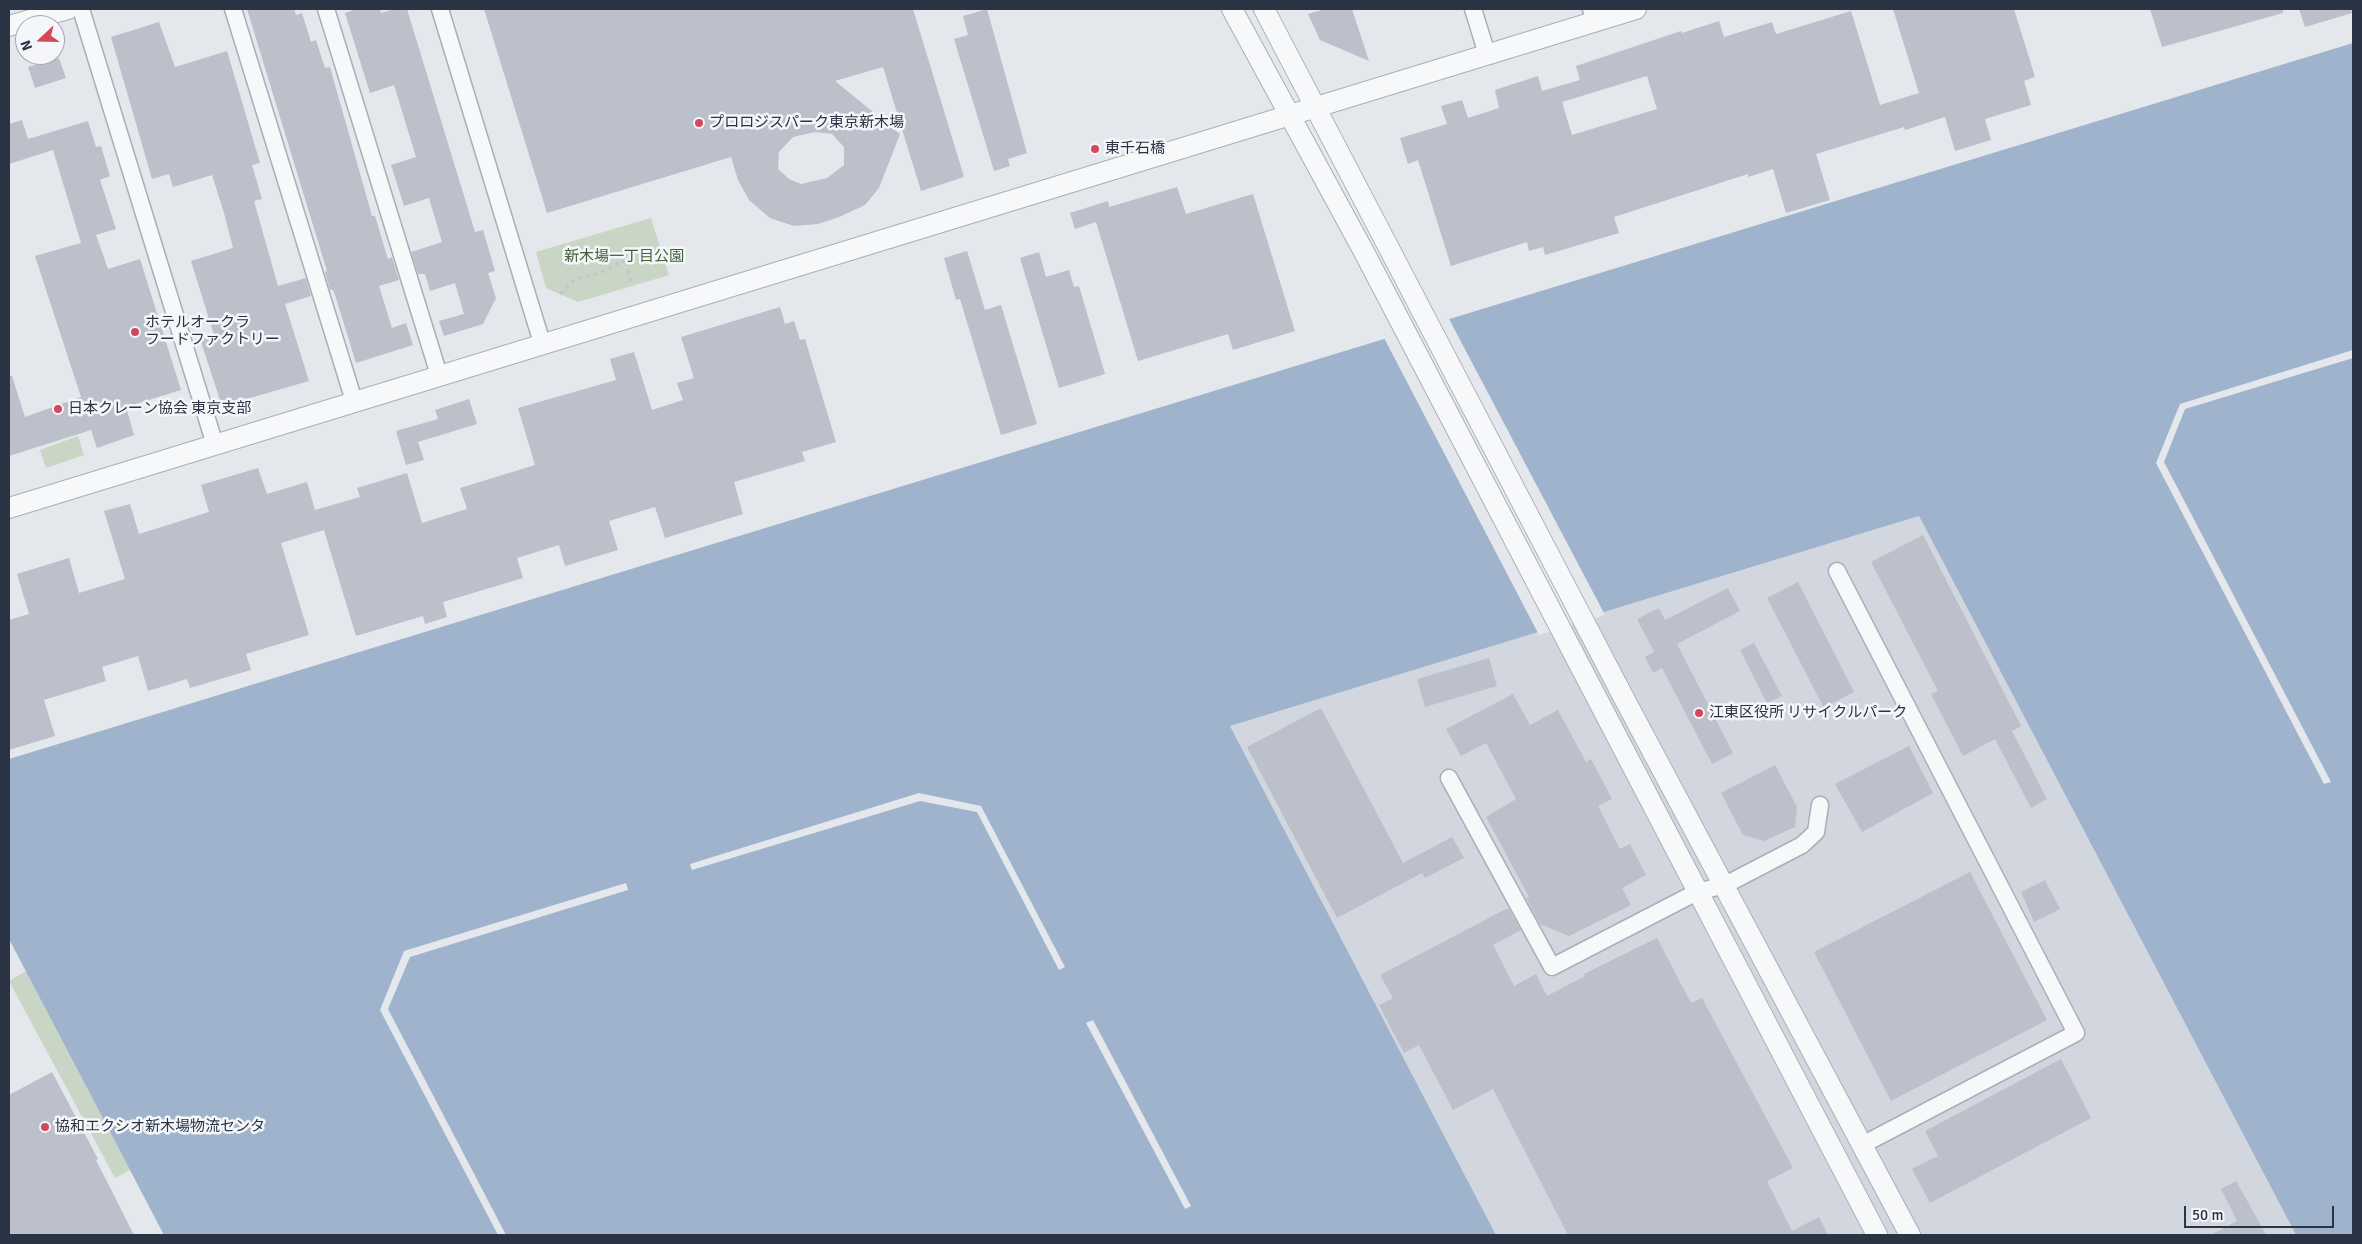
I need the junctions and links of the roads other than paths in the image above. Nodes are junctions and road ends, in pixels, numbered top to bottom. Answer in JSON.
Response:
{"nodes":[{"id":1,"x":68,"y":9,"type":"edge"},
{"id":2,"x":81,"y":9,"type":"edge"},
{"id":3,"x":233,"y":9,"type":"edge"},
{"id":4,"x":326,"y":9,"type":"edge"},
{"id":5,"x":440,"y":9,"type":"edge"},
{"id":6,"x":1232,"y":9,"type":"edge"},
{"id":7,"x":1264,"y":9,"type":"edge"},
{"id":8,"x":1473,"y":9,"type":"edge"},
{"id":9,"x":1636,"y":9,"type":"edge"},
{"id":10,"x":1593,"y":15,"type":"edge"},
{"id":11,"x":9,"y":26,"type":"edge"},
{"id":12,"x":1487,"y":54,"type":"junction"},
{"id":13,"x":1315,"y":108,"type":"junction"},
{"id":14,"x":1289,"y":116,"type":"junction"},
{"id":15,"x":542,"y":343,"type":"junction"},
{"id":16,"x":439,"y":375,"type":"junction"},
{"id":17,"x":354,"y":401,"type":"junction"},
{"id":18,"x":215,"y":445,"type":"junction"},
{"id":19,"x":9,"y":508,"type":"edge"},
{"id":20,"x":1836,"y":571,"type":"dead end"},
{"id":21,"x":1449,"y":778,"type":"dead end"},
{"id":22,"x":1820,"y":805,"type":"dead end"},
{"id":23,"x":1725,"y":885,"type":"junction"},
{"id":24,"x":1697,"y":892,"type":"junction"},
{"id":25,"x":1862,"y":1145,"type":"junction"},
{"id":26,"x":1878,"y":1235,"type":"edge"},
{"id":27,"x":1910,"y":1235,"type":"edge"}],
"edges":[{"from":1,"to":11,"type":"street"},
{"from":2,"to":18,"type":"street"},
{"from":3,"to":17,"type":"street"},
{"from":4,"to":16,"type":"street"},
{"from":5,"to":15,"type":"street"},
{"from":6,"to":14,"type":"street"},
{"from":7,"to":13,"type":"street"},
{"from":8,"to":12,"type":"street"},
{"from":9,"to":10,"type":"street"},
{"from":10,"to":12,"type":"street"},
{"from":12,"to":13,"type":"street"},
{"from":13,"to":14,"type":"street"},
{"from":13,"to":23,"type":"street"},
{"from":14,"to":15,"type":"street"},
{"from":14,"to":24,"type":"street"},
{"from":15,"to":16,"type":"street"},
{"from":16,"to":17,"type":"street"},
{"from":17,"to":18,"type":"street"},
{"from":18,"to":19,"type":"street"},
{"from":20,"to":25,"type":"street"},
{"from":21,"to":24,"type":"street"},
{"from":22,"to":23,"type":"street"},
{"from":23,"to":24,"type":"street"},
{"from":23,"to":25,"type":"street"},
{"from":24,"to":26,"type":"street"},
{"from":25,"to":27,"type":"street"}]}
